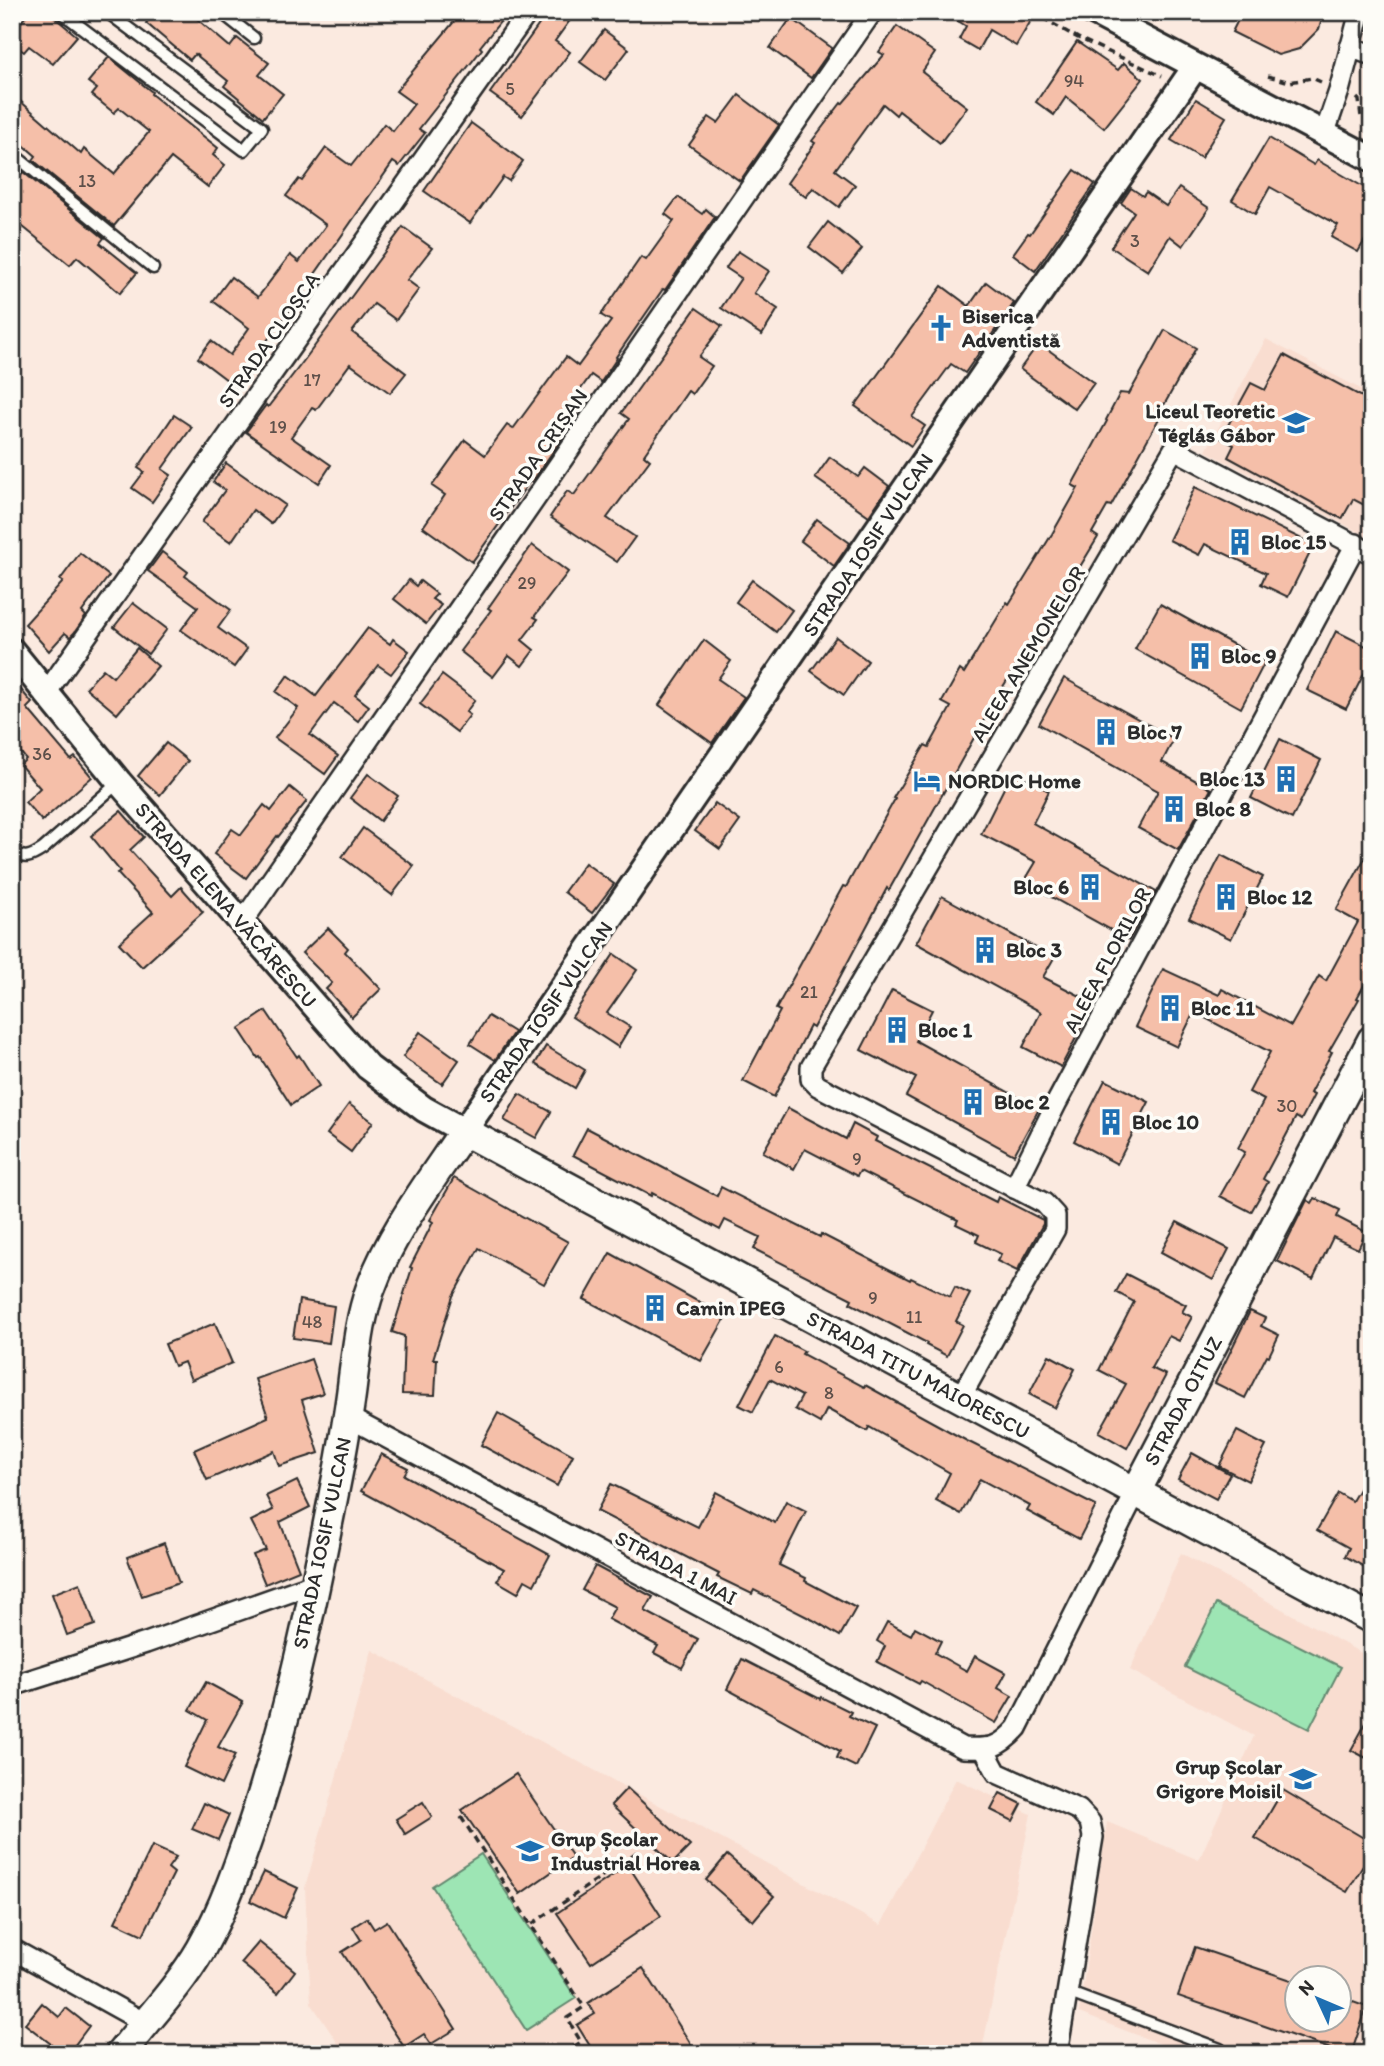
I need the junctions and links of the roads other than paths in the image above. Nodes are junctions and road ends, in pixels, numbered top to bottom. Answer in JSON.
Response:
{"nodes":[{"id":1,"x":61,"y":12,"type":"edge"},
{"id":2,"x":107,"y":12,"type":"edge"},
{"id":3,"x":220,"y":12,"type":"edge"},
{"id":4,"x":528,"y":12,"type":"edge"},
{"id":5,"x":872,"y":12,"type":"edge"},
{"id":6,"x":1093,"y":12,"type":"edge"},
{"id":7,"x":1360,"y":12,"type":"edge"},
{"id":8,"x":254,"y":38,"type":"dead end"},
{"id":9,"x":1350,"y":47,"type":"junction"},
{"id":10,"x":1372,"y":55,"type":"edge"},
{"id":11,"x":1195,"y":67,"type":"junction"},
{"id":12,"x":1324,"y":135,"type":"junction"},
{"id":13,"x":12,"y":153,"type":"edge"},
{"id":14,"x":1372,"y":159,"type":"edge"},
{"id":15,"x":153,"y":268,"type":"dead end"},
{"id":16,"x":1364,"y":549,"type":"edge"},
{"id":17,"x":12,"y":651,"type":"edge"},
{"id":18,"x":46,"y":693,"type":"junction"},
{"id":19,"x":120,"y":782,"type":"junction"},
{"id":20,"x":12,"y":852,"type":"edge"},
{"id":21,"x":241,"y":923,"type":"junction"},
{"id":22,"x":1372,"y":1040,"type":"edge"},
{"id":23,"x":464,"y":1131,"type":"junction"},
{"id":24,"x":1014,"y":1188,"type":"junction"},
{"id":25,"x":960,"y":1398,"type":"junction"},
{"id":26,"x":348,"y":1418,"type":"junction"},
{"id":27,"x":1136,"y":1492,"type":"junction"},
{"id":28,"x":316,"y":1583,"type":"junction"},
{"id":29,"x":1372,"y":1619,"type":"edge"},
{"id":30,"x":12,"y":1686,"type":"edge"},
{"id":31,"x":984,"y":1749,"type":"junction"},
{"id":32,"x":12,"y":1949,"type":"edge"},
{"id":33,"x":1067,"y":1992,"type":"junction"},
{"id":34,"x":145,"y":2023,"type":"junction"},
{"id":35,"x":1220,"y":2049,"type":"dead end"},
{"id":36,"x":120,"y":2054,"type":"edge"},
{"id":37,"x":1057,"y":2054,"type":"edge"}],
"edges":[{"from":1,"to":2,"type":"lane"},
{"from":3,"to":8,"type":"lane"},
{"from":4,"to":18,"type":"street","name":"STRADA CLOȘCA"},
{"from":5,"to":21,"type":"street","name":"STRADA CRIȘAN"},
{"from":6,"to":11,"type":"street"},
{"from":7,"to":9,"type":"street"},
{"from":9,"to":10,"type":"street"},
{"from":9,"to":12,"type":"street"},
{"from":11,"to":12,"type":"street"},
{"from":11,"to":23,"type":"street","name":"STRADA IOSIF VULCAN"},
{"from":12,"to":14,"type":"street"},
{"from":13,"to":15,"type":"lane"},
{"from":16,"to":24,"type":"street","name":"ALEEA FLORILOR"},
{"from":16,"to":24,"type":"street","name":"ALEEA ANEMONELOR"},
{"from":17,"to":18,"type":"street","name":"STRADA ELENA VĂCĂRESCU"},
{"from":18,"to":19,"type":"street","name":"STRADA ELENA VĂCĂRESCU"},
{"from":19,"to":20,"type":"lane"},
{"from":19,"to":21,"type":"street","name":"STRADA ELENA VĂCĂRESCU"},
{"from":21,"to":23,"type":"street","name":"STRADA ELENA VĂCĂRESCU"},
{"from":22,"to":27,"type":"main road","name":"STRADA OITUZ"},
{"from":23,"to":25,"type":"main road","name":"STRADA TITU MAIORESCU"},
{"from":23,"to":26,"type":"main road","name":"STRADA IOSIF VULCAN"},
{"from":24,"to":25,"type":"street"},
{"from":25,"to":27,"type":"main road","name":"STRADA TITU MAIORESCU"},
{"from":26,"to":28,"type":"main road","name":"STRADA IOSIF VULCAN"},
{"from":26,"to":31,"type":"street","name":"STRADA 1 MAI"},
{"from":27,"to":29,"type":"main road","name":"STRADA TITU MAIORESCU"},
{"from":27,"to":31,"type":"street","name":"STRADA OITUZ"},
{"from":28,"to":30,"type":"street"},
{"from":28,"to":34,"type":"main road","name":"STRADA IOSIF VULCAN"},
{"from":31,"to":33,"type":"street"},
{"from":32,"to":34,"type":"street"},
{"from":33,"to":35,"type":"lane"},
{"from":33,"to":37,"type":"street"},
{"from":34,"to":36,"type":"main road","name":"STRADA IOSIF VULCAN"}]}
